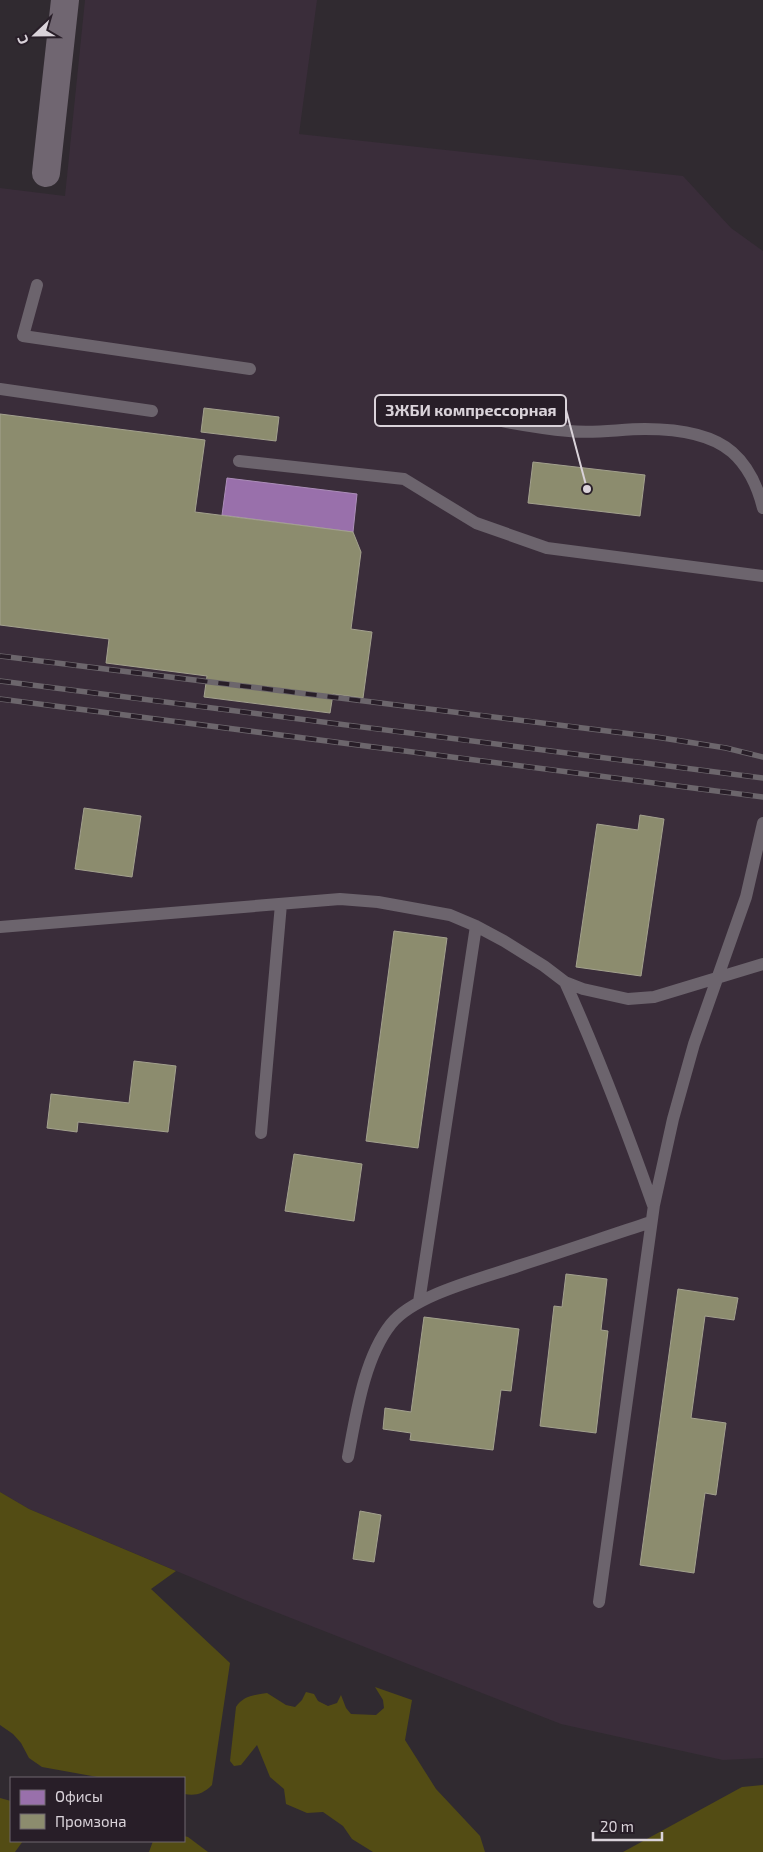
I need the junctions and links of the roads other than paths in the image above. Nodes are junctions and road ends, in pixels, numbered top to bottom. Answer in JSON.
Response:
{"nodes":[{"id":1,"x":65,"y":0,"type":"edge"},
{"id":2,"x":46,"y":173,"type":"dead end"},
{"id":3,"x":37,"y":285,"type":"dead end"},
{"id":4,"x":250,"y":369,"type":"dead end"},
{"id":5,"x":0,"y":389,"type":"edge"},
{"id":6,"x":438,"y":408,"type":"dead end"},
{"id":7,"x":152,"y":411,"type":"dead end"},
{"id":8,"x":239,"y":461,"type":"dead end"},
{"id":9,"x":763,"y":508,"type":"edge"},
{"id":10,"x":763,"y":576,"type":"edge"},
{"id":11,"x":763,"y":823,"type":"edge"},
{"id":12,"x":281,"y":904,"type":"junction"},
{"id":13,"x":476,"y":926,"type":"junction"},
{"id":14,"x":0,"y":927,"type":"edge"},
{"id":15,"x":763,"y":964,"type":"edge"},
{"id":16,"x":717,"y":978,"type":"junction"},
{"id":17,"x":564,"y":982,"type":"junction"},
{"id":18,"x":261,"y":1134,"type":"dead end"},
{"id":19,"x":654,"y":1205,"type":"junction"},
{"id":20,"x":651,"y":1222,"type":"junction"},
{"id":21,"x":419,"y":1302,"type":"junction"},
{"id":22,"x":348,"y":1457,"type":"dead end"},
{"id":23,"x":599,"y":1602,"type":"dead end"}],
"edges":[{"from":1,"to":2,"type":"street"},
{"from":3,"to":4,"type":"lane"},
{"from":5,"to":7,"type":"lane"},
{"from":6,"to":9,"type":"lane"},
{"from":8,"to":10,"type":"lane"},
{"from":11,"to":16,"type":"lane"},
{"from":12,"to":13,"type":"lane"},
{"from":12,"to":14,"type":"lane"},
{"from":12,"to":18,"type":"lane"},
{"from":13,"to":17,"type":"lane"},
{"from":13,"to":21,"type":"lane"},
{"from":15,"to":16,"type":"lane"},
{"from":16,"to":17,"type":"lane"},
{"from":16,"to":19,"type":"lane"},
{"from":17,"to":19,"type":"lane"},
{"from":19,"to":20,"type":"lane"},
{"from":20,"to":21,"type":"lane"},
{"from":20,"to":23,"type":"lane"},
{"from":21,"to":22,"type":"lane"}]}
